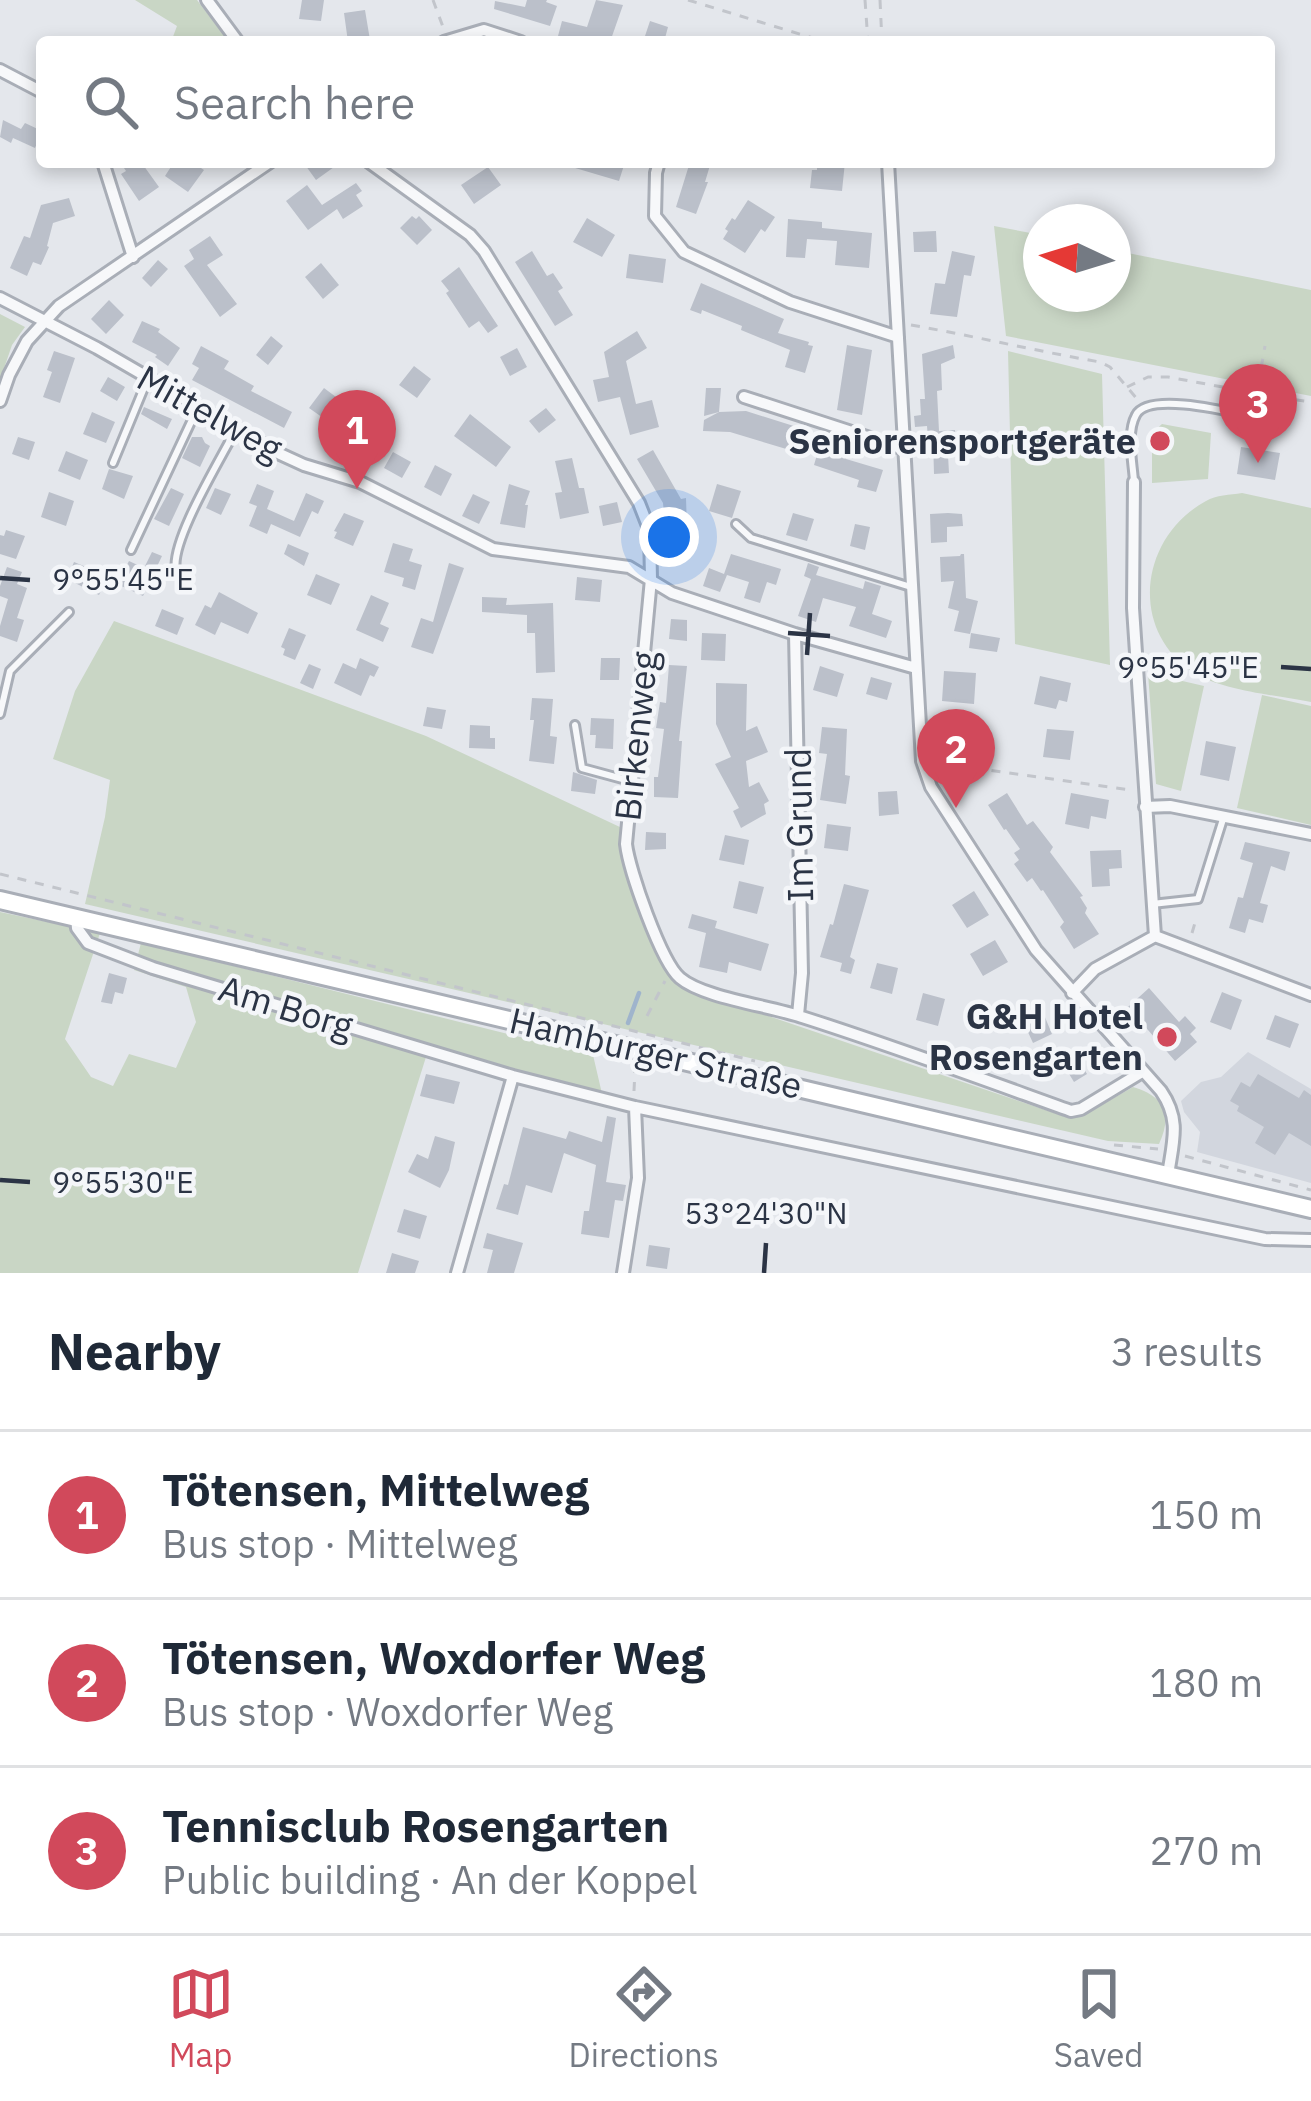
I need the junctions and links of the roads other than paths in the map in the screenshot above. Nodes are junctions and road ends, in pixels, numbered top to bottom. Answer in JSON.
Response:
{"nodes":[{"id":1,"x":207,"y":0,"type":"edge"},
{"id":2,"x":234,"y":36,"type":"edge"},
{"id":3,"x":463,"y":36,"type":"edge"},
{"id":4,"x":502,"y":36,"type":"edge"},
{"id":5,"x":0,"y":70,"type":"edge"},
{"id":6,"x":36,"y":89,"type":"edge"},
{"id":7,"x":105,"y":168,"type":"edge"},
{"id":8,"x":261,"y":168,"type":"edge"},
{"id":9,"x":378,"y":168,"type":"edge"},
{"id":10,"x":657,"y":168,"type":"edge"},
{"id":11,"x":888,"y":168,"type":"edge"},
{"id":12,"x":133,"y":256,"type":"junction"},
{"id":13,"x":0,"y":298,"type":"edge"},
{"id":14,"x":45,"y":320,"type":"junction"},
{"id":15,"x":898,"y":337,"type":"junction"},
{"id":16,"x":148,"y":378,"type":"junction"},
{"id":17,"x":744,"y":398,"type":"dead end"},
{"id":18,"x":0,"y":401,"type":"edge"},
{"id":19,"x":198,"y":407,"type":"junction"},
{"id":20,"x":1264,"y":419,"type":"road end"},
{"id":21,"x":236,"y":429,"type":"junction"},
{"id":22,"x":904,"y":449,"type":"junction"},
{"id":23,"x":113,"y":463,"type":"dead end"},
{"id":24,"x":1134,"y":482,"type":"joint"},
{"id":25,"x":736,"y":524,"type":"dead end"},
{"id":26,"x":131,"y":550,"type":"dead end"},
{"id":27,"x":176,"y":570,"type":"dead end"},
{"id":28,"x":651,"y":579,"type":"junction"},
{"id":29,"x":911,"y":587,"type":"junction"},
{"id":30,"x":69,"y":612,"type":"dead end"},
{"id":31,"x":794,"y":634,"type":"junction"},
{"id":32,"x":916,"y":668,"type":"junction"},
{"id":33,"x":0,"y":714,"type":"edge"},
{"id":34,"x":575,"y":725,"type":"dead end"},
{"id":35,"x":634,"y":782,"type":"junction"},
{"id":36,"x":1145,"y":807,"type":"junction"},
{"id":37,"x":1224,"y":816,"type":"junction"},
{"id":38,"x":1311,"y":834,"type":"edge"},
{"id":39,"x":0,"y":899,"type":"edge"},
{"id":40,"x":1152,"y":904,"type":"junction"},
{"id":41,"x":76,"y":916,"type":"junction"},
{"id":42,"x":1156,"y":936,"type":"junction"},
{"id":43,"x":1072,"y":993,"type":"junction"},
{"id":44,"x":1311,"y":994,"type":"edge"},
{"id":45,"x":798,"y":1015,"type":"junction"},
{"id":46,"x":1142,"y":1072,"type":"junction"},
{"id":47,"x":513,"y":1076,"type":"junction"},
{"id":48,"x":634,"y":1107,"type":"junction"},
{"id":49,"x":1168,"y":1174,"type":"junction"},
{"id":50,"x":1311,"y":1209,"type":"edge"},
{"id":51,"x":1311,"y":1240,"type":"edge"},
{"id":52,"x":457,"y":1273,"type":"edge"},
{"id":53,"x":623,"y":1273,"type":"edge"}],
"edges":[{"from":1,"to":2,"type":"street"},
{"from":3,"to":4,"type":"street"},
{"from":5,"to":6,"type":"street"},
{"from":7,"to":12,"type":"street"},
{"from":8,"to":12,"type":"street"},
{"from":9,"to":28,"type":"street","name":"Birkenweg"},
{"from":10,"to":15,"type":"street"},
{"from":11,"to":15,"type":"street"},
{"from":12,"to":14,"type":"street"},
{"from":13,"to":14,"type":"street","name":"Mittelweg"},
{"from":14,"to":16,"type":"street","name":"Mittelweg"},
{"from":14,"to":18,"type":"street"},
{"from":15,"to":22,"type":"street"},
{"from":16,"to":19,"type":"street","name":"Mittelweg"},
{"from":16,"to":23,"type":"lane"},
{"from":17,"to":22,"type":"street"},
{"from":19,"to":21,"type":"street","name":"Mittelweg"},
{"from":19,"to":26,"type":"lane"},
{"from":20,"to":24,"type":"lane"},
{"from":21,"to":27,"type":"lane"},
{"from":21,"to":28,"type":"street","name":"Mittelweg"},
{"from":22,"to":29,"type":"street"},
{"from":24,"to":36,"type":"street"},
{"from":25,"to":29,"type":"lane"},
{"from":28,"to":31,"type":"street","name":"Mittelweg"},
{"from":28,"to":35,"type":"street","name":"Birkenweg"},
{"from":29,"to":32,"type":"street"},
{"from":30,"to":33,"type":"lane"},
{"from":31,"to":32,"type":"street","name":"Mittelweg"},
{"from":31,"to":45,"type":"street","name":"Im Grund"},
{"from":32,"to":43,"type":"street"},
{"from":34,"to":35,"type":"lane"},
{"from":35,"to":45,"type":"street","name":"Birkenweg"},
{"from":36,"to":37,"type":"street"},
{"from":36,"to":40,"type":"street"},
{"from":37,"to":38,"type":"street"},
{"from":37,"to":40,"type":"lane"},
{"from":39,"to":41,"type":"main road","name":"Hamburger Straße"},
{"from":40,"to":42,"type":"street"},
{"from":41,"to":47,"type":"street","name":"Am Borg"},
{"from":41,"to":49,"type":"main road","name":"Hamburger Straße"},
{"from":42,"to":43,"type":"street"},
{"from":42,"to":44,"type":"street"},
{"from":43,"to":46,"type":"street"},
{"from":45,"to":46,"type":"street"},
{"from":46,"to":49,"type":"street"},
{"from":47,"to":48,"type":"street","name":"Am Borg"},
{"from":47,"to":52,"type":"street"},
{"from":48,"to":51,"type":"street","name":"Am Borg"},
{"from":48,"to":53,"type":"street"},
{"from":49,"to":50,"type":"main road","name":"Hamburger Straße"}]}
